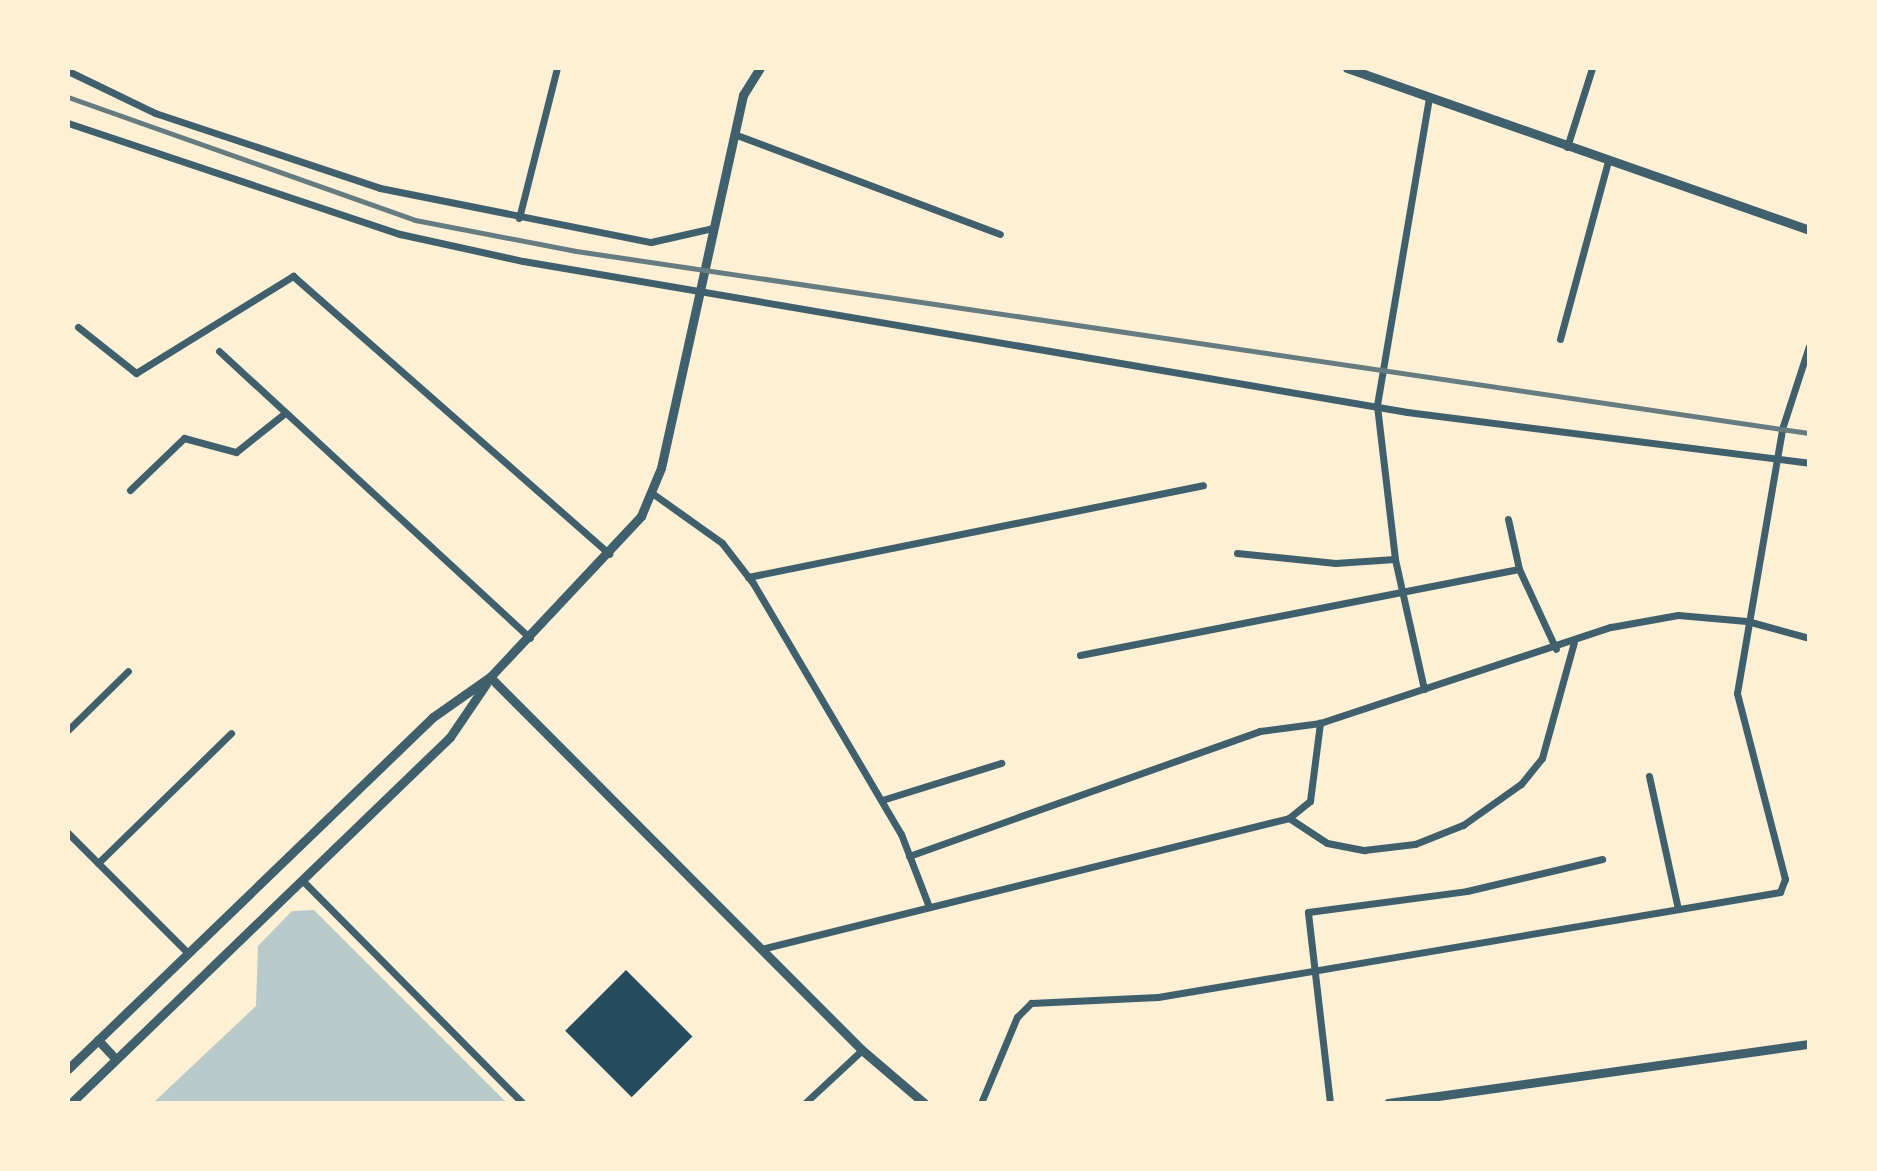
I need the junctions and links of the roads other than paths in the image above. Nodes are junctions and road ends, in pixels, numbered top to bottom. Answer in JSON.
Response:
{"nodes":[{"id":1,"x":557,"y":68,"type":"edge"},
{"id":2,"x":760,"y":68,"type":"edge"},
{"id":3,"x":1347,"y":68,"type":"edge"},
{"id":4,"x":1592,"y":68,"type":"edge"},
{"id":5,"x":68,"y":71,"type":"edge"},
{"id":6,"x":1429,"y":98,"type":"junction"},
{"id":7,"x":68,"y":123,"type":"edge"},
{"id":8,"x":734,"y":134,"type":"junction"},
{"id":9,"x":1567,"y":147,"type":"junction"},
{"id":10,"x":1608,"y":161,"type":"junction"},
{"id":11,"x":519,"y":218,"type":"junction"},
{"id":12,"x":713,"y":228,"type":"junction"},
{"id":13,"x":1809,"y":230,"type":"edge"},
{"id":14,"x":1000,"y":234,"type":"dead end"},
{"id":15,"x":699,"y":295,"type":"junction"},
{"id":16,"x":78,"y":327,"type":"dead end"},
{"id":17,"x":1560,"y":339,"type":"dead end"},
{"id":18,"x":1809,"y":346,"type":"edge"},
{"id":19,"x":219,"y":351,"type":"dead end"},
{"id":20,"x":1377,"y":405,"type":"junction"},
{"id":21,"x":285,"y":413,"type":"junction"},
{"id":22,"x":1779,"y":459,"type":"junction"},
{"id":23,"x":1809,"y":463,"type":"edge"},
{"id":24,"x":1203,"y":485,"type":"dead end"},
{"id":25,"x":130,"y":490,"type":"dead end"},
{"id":26,"x":652,"y":493,"type":"junction"},
{"id":27,"x":1508,"y":519,"type":"dead end"},
{"id":28,"x":1237,"y":553,"type":"dead end"},
{"id":29,"x":609,"y":554,"type":"junction"},
{"id":30,"x":1395,"y":559,"type":"junction"},
{"id":31,"x":1519,"y":569,"type":"junction"},
{"id":32,"x":748,"y":577,"type":"junction"},
{"id":33,"x":1403,"y":597,"type":"junction"},
{"id":34,"x":1747,"y":621,"type":"junction"},
{"id":35,"x":530,"y":638,"type":"junction"},
{"id":36,"x":1809,"y":638,"type":"edge"},
{"id":37,"x":1574,"y":642,"type":"junction"},
{"id":38,"x":1556,"y":649,"type":"junction"},
{"id":39,"x":1080,"y":655,"type":"dead end"},
{"id":40,"x":128,"y":671,"type":"dead end"},
{"id":41,"x":490,"y":677,"type":"junction"},
{"id":42,"x":1424,"y":689,"type":"junction"},
{"id":43,"x":1320,"y":723,"type":"junction"},
{"id":44,"x":68,"y":730,"type":"edge"},
{"id":45,"x":231,"y":733,"type":"dead end"},
{"id":46,"x":1001,"y":763,"type":"dead end"},
{"id":47,"x":1649,"y":776,"type":"dead end"},
{"id":48,"x":882,"y":800,"type":"junction"},
{"id":49,"x":1289,"y":818,"type":"junction"},
{"id":50,"x":68,"y":833,"type":"edge"},
{"id":51,"x":909,"y":856,"type":"junction"},
{"id":52,"x":1602,"y":859,"type":"dead end"},
{"id":53,"x":98,"y":863,"type":"junction"},
{"id":54,"x":302,"y":880,"type":"junction"},
{"id":55,"x":929,"y":907,"type":"junction"},
{"id":56,"x":1678,"y":909,"type":"junction"},
{"id":57,"x":761,"y":949,"type":"junction"},
{"id":58,"x":188,"y":953,"type":"junction"},
{"id":59,"x":1313,"y":970,"type":"junction"},
{"id":60,"x":98,"y":1040,"type":"junction"},
{"id":61,"x":1809,"y":1044,"type":"edge"},
{"id":62,"x":862,"y":1050,"type":"junction"},
{"id":63,"x":116,"y":1059,"type":"junction"},
{"id":64,"x":68,"y":1069,"type":"edge"},
{"id":65,"x":71,"y":1103,"type":"edge"},
{"id":66,"x":523,"y":1103,"type":"edge"},
{"id":67,"x":805,"y":1103,"type":"edge"},
{"id":68,"x":924,"y":1103,"type":"edge"},
{"id":69,"x":981,"y":1103,"type":"edge"},
{"id":70,"x":1330,"y":1103,"type":"edge"},
{"id":71,"x":1388,"y":1103,"type":"edge"}],
"edges":[{"from":1,"to":11,"type":"street"},
{"from":2,"to":8,"type":"street"},
{"from":3,"to":6,"type":"street"},
{"from":4,"to":9,"type":"street"},
{"from":5,"to":11,"type":"street"},
{"from":6,"to":9,"type":"street"},
{"from":6,"to":20,"type":"street"},
{"from":7,"to":15,"type":"street"},
{"from":8,"to":12,"type":"street"},
{"from":8,"to":14,"type":"street"},
{"from":9,"to":10,"type":"street"},
{"from":10,"to":13,"type":"street"},
{"from":10,"to":17,"type":"street"},
{"from":11,"to":12,"type":"street"},
{"from":12,"to":15,"type":"street"},
{"from":15,"to":20,"type":"street"},
{"from":15,"to":26,"type":"street"},
{"from":16,"to":29,"type":"street"},
{"from":18,"to":22,"type":"street"},
{"from":19,"to":21,"type":"street"},
{"from":20,"to":22,"type":"street"},
{"from":20,"to":30,"type":"street"},
{"from":21,"to":25,"type":"street"},
{"from":21,"to":35,"type":"street"},
{"from":22,"to":23,"type":"street"},
{"from":22,"to":34,"type":"street"},
{"from":24,"to":32,"type":"street"},
{"from":26,"to":29,"type":"street"},
{"from":26,"to":32,"type":"street"},
{"from":27,"to":31,"type":"street"},
{"from":28,"to":30,"type":"street"},
{"from":29,"to":35,"type":"street"},
{"from":30,"to":33,"type":"street"},
{"from":31,"to":33,"type":"street"},
{"from":31,"to":38,"type":"street"},
{"from":32,"to":48,"type":"street"},
{"from":33,"to":39,"type":"street"},
{"from":33,"to":42,"type":"street"},
{"from":34,"to":36,"type":"street"},
{"from":34,"to":37,"type":"street"},
{"from":34,"to":56,"type":"street"},
{"from":35,"to":41,"type":"street"},
{"from":37,"to":38,"type":"street"},
{"from":37,"to":49,"type":"street"},
{"from":38,"to":42,"type":"street"},
{"from":40,"to":44,"type":"street"},
{"from":41,"to":54,"type":"street"},
{"from":41,"to":57,"type":"street"},
{"from":41,"to":58,"type":"street"},
{"from":42,"to":43,"type":"street"},
{"from":43,"to":49,"type":"street"},
{"from":43,"to":51,"type":"street"},
{"from":45,"to":53,"type":"street"},
{"from":46,"to":48,"type":"street"},
{"from":47,"to":56,"type":"street"},
{"from":48,"to":51,"type":"street"},
{"from":49,"to":55,"type":"street"},
{"from":50,"to":53,"type":"street"},
{"from":51,"to":55,"type":"street"},
{"from":52,"to":59,"type":"street"},
{"from":53,"to":58,"type":"street"},
{"from":54,"to":63,"type":"street"},
{"from":54,"to":66,"type":"street"},
{"from":55,"to":57,"type":"street"},
{"from":56,"to":59,"type":"street"},
{"from":57,"to":62,"type":"street"},
{"from":58,"to":60,"type":"street"},
{"from":59,"to":69,"type":"street"},
{"from":59,"to":70,"type":"street"},
{"from":60,"to":63,"type":"street"},
{"from":60,"to":64,"type":"street"},
{"from":61,"to":71,"type":"street"},
{"from":62,"to":67,"type":"street"},
{"from":62,"to":68,"type":"street"},
{"from":63,"to":65,"type":"street"}]}
